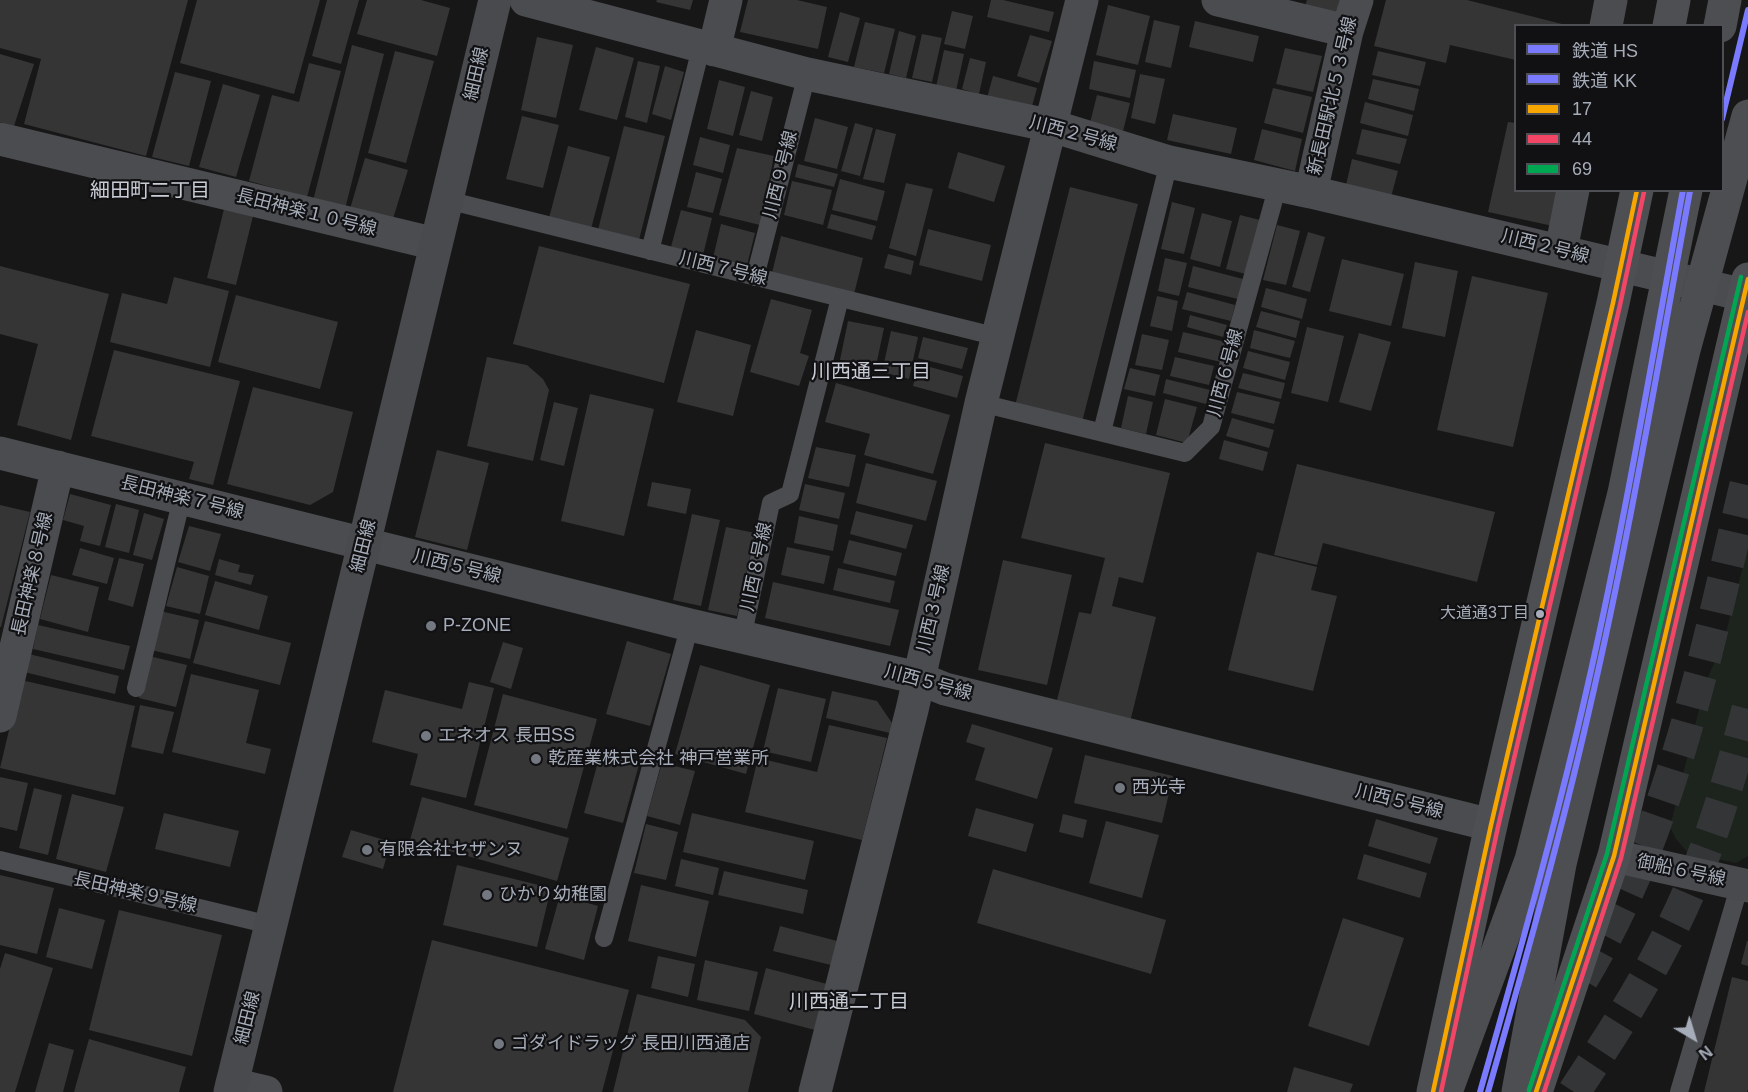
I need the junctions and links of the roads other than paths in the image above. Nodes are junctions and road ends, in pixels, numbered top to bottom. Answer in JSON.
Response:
{"nodes":[{"id":1,"x":495,"y":0,"type":"edge"},
{"id":2,"x":526,"y":0,"type":"edge"},
{"id":3,"x":726,"y":0,"type":"edge"},
{"id":4,"x":1082,"y":0,"type":"edge"},
{"id":5,"x":1221,"y":0,"type":"edge"},
{"id":6,"x":1357,"y":0,"type":"edge"},
{"id":7,"x":1611,"y":0,"type":"edge"},
{"id":8,"x":1674,"y":0,"type":"edge"},
{"id":9,"x":1725,"y":0,"type":"edge"},
{"id":10,"x":1606,"y":24,"type":"edge"},
{"id":11,"x":1669,"y":24,"type":"edge"},
{"id":12,"x":1720,"y":24,"type":"edge"},
{"id":13,"x":1347,"y":31,"type":"junction"},
{"id":14,"x":708,"y":49,"type":"junction"},
{"id":15,"x":807,"y":74,"type":"junction"},
{"id":16,"x":1748,"y":116,"type":"edge"},
{"id":17,"x":1052,"y":126,"type":"junction"},
{"id":18,"x":0,"y":139,"type":"edge"},
{"id":19,"x":1169,"y":162,"type":"junction"},
{"id":20,"x":1278,"y":185,"type":"junction"},
{"id":21,"x":1311,"y":192,"type":"junction"},
{"id":22,"x":1573,"y":192,"type":"edge"},
{"id":23,"x":1637,"y":192,"type":"edge"},
{"id":24,"x":1686,"y":192,"type":"edge"},
{"id":25,"x":447,"y":200,"type":"junction"},
{"id":26,"x":436,"y":244,"type":"junction"},
{"id":27,"x":1561,"y":250,"type":"junction"},
{"id":28,"x":650,"y":251,"type":"junction"},
{"id":29,"x":1620,"y":266,"type":"junction"},
{"id":30,"x":755,"y":277,"type":"junction"},
{"id":31,"x":1668,"y":277,"type":"junction"},
{"id":32,"x":1702,"y":285,"type":"junction"},
{"id":33,"x":1747,"y":290,"type":"edge"},
{"id":34,"x":840,"y":298,"type":"junction"},
{"id":35,"x":998,"y":337,"type":"junction"},
{"id":36,"x":981,"y":402,"type":"junction"},
{"id":37,"x":1102,"y":432,"type":"junction"},
{"id":38,"x":0,"y":453,"type":"edge"},
{"id":39,"x":58,"y":467,"type":"junction"},
{"id":40,"x":182,"y":498,"type":"junction"},
{"id":41,"x":364,"y":544,"type":"junction"},
{"id":42,"x":690,"y":625,"type":"junction"},
{"id":43,"x":742,"y":638,"type":"junction"},
{"id":44,"x":918,"y":678,"type":"junction"},
{"id":45,"x":136,"y":688,"type":"dead end"},
{"id":46,"x":0,"y":716,"type":"edge"},
{"id":47,"x":1491,"y":825,"type":"junction"},
{"id":48,"x":1614,"y":856,"type":"junction"},
{"id":49,"x":0,"y":860,"type":"edge"},
{"id":50,"x":1744,"y":885,"type":"edge"},
{"id":51,"x":270,"y":925,"type":"junction"},
{"id":52,"x":604,"y":938,"type":"dead end"},
{"id":53,"x":231,"y":1088,"type":"edge"},
{"id":54,"x":267,"y":1092,"type":"edge"},
{"id":55,"x":815,"y":1092,"type":"edge"},
{"id":56,"x":1432,"y":1092,"type":"edge"},
{"id":57,"x":1446,"y":1092,"type":"edge"},
{"id":58,"x":1518,"y":1092,"type":"edge"},
{"id":59,"x":1536,"y":1092,"type":"edge"},
{"id":60,"x":1679,"y":1092,"type":"edge"}],
"edges":[{"from":1,"to":25,"type":"street","name":"細田線"},
{"from":2,"to":14,"type":"street","name":"川西２号線"},
{"from":3,"to":14,"type":"street"},
{"from":4,"to":17,"type":"street","name":"川西３号線"},
{"from":5,"to":13,"type":"street"},
{"from":6,"to":13,"type":"street","name":"新長田駅北５３号線"},
{"from":7,"to":10,"type":"street"},
{"from":8,"to":11,"type":"main road"},
{"from":9,"to":12,"type":"highway"},
{"from":13,"to":21,"type":"street","name":"新長田駅北５３号線"},
{"from":14,"to":15,"type":"street","name":"川西２号線"},
{"from":14,"to":28,"type":"lane"},
{"from":15,"to":17,"type":"street","name":"川西２号線"},
{"from":15,"to":30,"type":"lane","name":"川西９号線"},
{"from":16,"to":32,"type":"highway"},
{"from":17,"to":19,"type":"street","name":"川西２号線"},
{"from":17,"to":35,"type":"street","name":"川西３号線"},
{"from":18,"to":26,"type":"street","name":"長田神楽１０号線"},
{"from":19,"to":20,"type":"street","name":"川西２号線"},
{"from":19,"to":37,"type":"lane"},
{"from":20,"to":21,"type":"street","name":"川西２号線"},
{"from":20,"to":37,"type":"lane","name":"川西６号線"},
{"from":21,"to":27,"type":"street","name":"川西２号線"},
{"from":22,"to":27,"type":"street"},
{"from":23,"to":29,"type":"main road"},
{"from":24,"to":31,"type":"highway"},
{"from":25,"to":26,"type":"street","name":"細田線"},
{"from":25,"to":28,"type":"lane","name":"川西７号線"},
{"from":26,"to":41,"type":"street","name":"細田線"},
{"from":27,"to":29,"type":"street","name":"川西２号線"},
{"from":28,"to":30,"type":"lane","name":"川西７号線"},
{"from":29,"to":31,"type":"street","name":"川西２号線"},
{"from":29,"to":47,"type":"main road"},
{"from":30,"to":34,"type":"lane","name":"川西７号線"},
{"from":31,"to":32,"type":"street","name":"川西２号線"},
{"from":31,"to":57,"type":"highway"},
{"from":32,"to":33,"type":"street","name":"川西２号線"},
{"from":32,"to":58,"type":"highway"},
{"from":33,"to":48,"type":"main road"},
{"from":34,"to":35,"type":"lane","name":"川西７号線"},
{"from":34,"to":43,"type":"lane","name":"川西８号線"},
{"from":35,"to":36,"type":"street","name":"川西３号線"},
{"from":36,"to":37,"type":"lane","name":"川西６号線"},
{"from":36,"to":44,"type":"street","name":"川西３号線"},
{"from":38,"to":39,"type":"street","name":"長田神楽７号線"},
{"from":39,"to":40,"type":"street","name":"長田神楽７号線"},
{"from":39,"to":46,"type":"street","name":"長田神楽８号線"},
{"from":40,"to":41,"type":"street","name":"長田神楽７号線"},
{"from":40,"to":45,"type":"lane"},
{"from":41,"to":42,"type":"street","name":"川西５号線"},
{"from":41,"to":51,"type":"street","name":"細田線"},
{"from":42,"to":43,"type":"street","name":"川西５号線"},
{"from":42,"to":52,"type":"lane"},
{"from":43,"to":44,"type":"street","name":"川西５号線"},
{"from":44,"to":47,"type":"street","name":"川西５号線"},
{"from":44,"to":55,"type":"street","name":"川西３号線"},
{"from":47,"to":56,"type":"main road"},
{"from":48,"to":50,"type":"street","name":"御船６号線"},
{"from":48,"to":59,"type":"main road"},
{"from":49,"to":51,"type":"lane","name":"長田神楽９号線"},
{"from":50,"to":60,"type":"lane"},
{"from":51,"to":53,"type":"street","name":"細田線"},
{"from":53,"to":54,"type":"street"}]}
